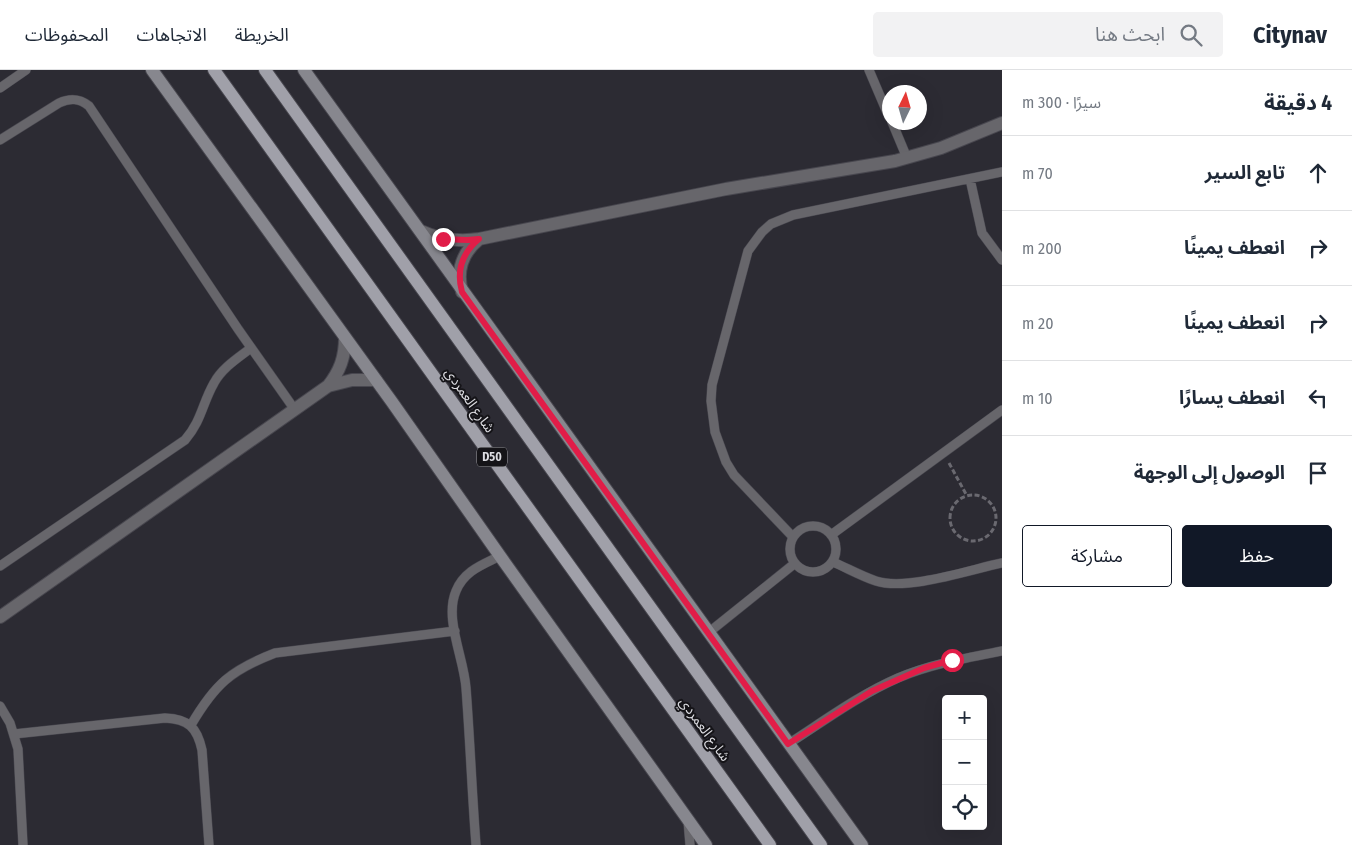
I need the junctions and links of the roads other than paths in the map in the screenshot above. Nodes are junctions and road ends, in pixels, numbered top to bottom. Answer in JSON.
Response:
{"nodes":[{"id":1,"x":26,"y":70,"type":"edge"},
{"id":2,"x":152,"y":70,"type":"edge"},
{"id":3,"x":214,"y":70,"type":"edge"},
{"id":4,"x":265,"y":70,"type":"edge"},
{"id":5,"x":304,"y":70,"type":"edge"},
{"id":6,"x":869,"y":70,"type":"edge"},
{"id":7,"x":0,"y":88,"type":"edge"},
{"id":8,"x":882,"y":99,"type":"edge"},
{"id":9,"x":1002,"y":123,"type":"edge"},
{"id":10,"x":895,"y":130,"type":"edge"},
{"id":11,"x":0,"y":140,"type":"edge"},
{"id":12,"x":907,"y":158,"type":"junction"},
{"id":13,"x":1002,"y":172,"type":"edge"},
{"id":14,"x":970,"y":179,"type":"junction"},
{"id":15,"x":421,"y":231,"type":"junction"},
{"id":16,"x":479,"y":239,"type":"junction"},
{"id":17,"x":1002,"y":260,"type":"edge"},
{"id":18,"x":462,"y":292,"type":"junction"},
{"id":19,"x":345,"y":338,"type":"junction"},
{"id":20,"x":251,"y":348,"type":"junction"},
{"id":21,"x":376,"y":380,"type":"junction"},
{"id":22,"x":328,"y":386,"type":"junction"},
{"id":23,"x":295,"y":410,"type":"junction"},
{"id":24,"x":1002,"y":410,"type":"edge"},
{"id":25,"x":832,"y":535,"type":"junction"},
{"id":26,"x":793,"y":537,"type":"junction"},
{"id":27,"x":500,"y":556,"type":"junction"},
{"id":28,"x":833,"y":562,"type":"junction"},
{"id":29,"x":1002,"y":563,"type":"edge"},
{"id":30,"x":794,"y":564,"type":"junction"},
{"id":31,"x":0,"y":566,"type":"edge"},
{"id":32,"x":0,"y":617,"type":"edge"},
{"id":33,"x":454,"y":631,"type":"junction"},
{"id":34,"x":708,"y":633,"type":"junction"},
{"id":35,"x":1002,"y":651,"type":"edge"},
{"id":36,"x":0,"y":706,"type":"edge"},
{"id":37,"x":191,"y":725,"type":"junction"},
{"id":38,"x":14,"y":734,"type":"junction"},
{"id":39,"x":788,"y":744,"type":"junction"},
{"id":40,"x":688,"y":821,"type":"junction"},
{"id":41,"x":23,"y":845,"type":"edge"},
{"id":42,"x":209,"y":845,"type":"edge"},
{"id":43,"x":476,"y":845,"type":"edge"},
{"id":44,"x":690,"y":845,"type":"edge"},
{"id":45,"x":706,"y":845,"type":"edge"},
{"id":46,"x":770,"y":845,"type":"edge"},
{"id":47,"x":821,"y":845,"type":"edge"},
{"id":48,"x":862,"y":845,"type":"edge"}],
"edges":[{"from":1,"to":7,"type":"lane"},
{"from":2,"to":19,"type":"street"},
{"from":3,"to":46,"type":"main road","name":"شارع العمردي","number":"D50"},
{"from":4,"to":47,"type":"main road","name":"شارع العمردي"},
{"from":5,"to":15,"type":"street"},
{"from":6,"to":8,"type":"lane"},
{"from":9,"to":12,"type":"street"},
{"from":10,"to":12,"type":"lane"},
{"from":11,"to":20,"type":"lane"},
{"from":12,"to":16,"type":"street"},
{"from":13,"to":14,"type":"lane"},
{"from":14,"to":17,"type":"lane"},
{"from":14,"to":26,"type":"lane"},
{"from":15,"to":16,"type":"street"},
{"from":15,"to":18,"type":"street"},
{"from":16,"to":18,"type":"street"},
{"from":18,"to":34,"type":"street"},
{"from":19,"to":21,"type":"street"},
{"from":19,"to":22,"type":"street"},
{"from":20,"to":23,"type":"lane"},
{"from":20,"to":31,"type":"lane"},
{"from":21,"to":22,"type":"street"},
{"from":21,"to":27,"type":"street"},
{"from":22,"to":23,"type":"street"},
{"from":23,"to":32,"type":"street"},
{"from":24,"to":25,"type":"lane"},
{"from":25,"to":26,"type":"lane"},
{"from":25,"to":28,"type":"lane"},
{"from":26,"to":30,"type":"lane"},
{"from":27,"to":33,"type":"lane"},
{"from":27,"to":40,"type":"street"},
{"from":28,"to":29,"type":"lane"},
{"from":28,"to":30,"type":"lane"},
{"from":30,"to":34,"type":"lane"},
{"from":33,"to":37,"type":"lane"},
{"from":33,"to":43,"type":"lane"},
{"from":34,"to":39,"type":"street"},
{"from":35,"to":39,"type":"lane"},
{"from":36,"to":38,"type":"lane"},
{"from":37,"to":38,"type":"lane"},
{"from":37,"to":42,"type":"lane"},
{"from":38,"to":41,"type":"lane"},
{"from":39,"to":48,"type":"street"},
{"from":40,"to":44,"type":"lane"},
{"from":40,"to":45,"type":"street"}]}
